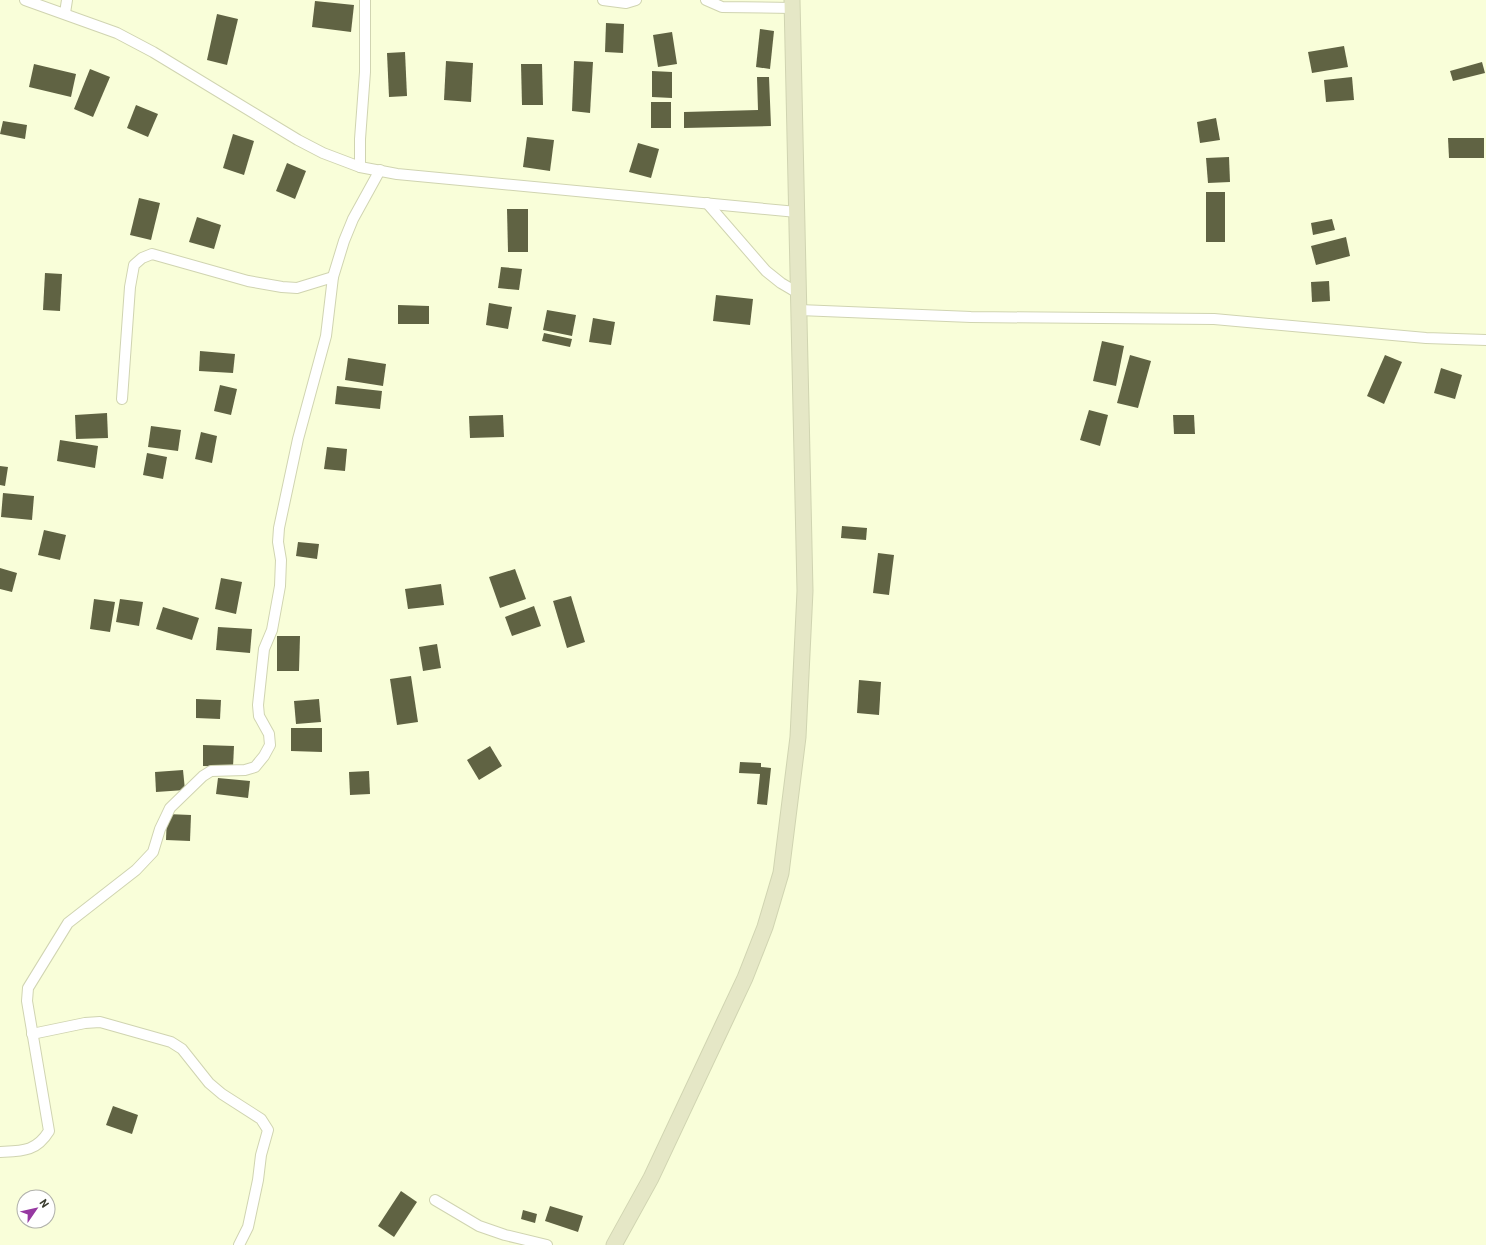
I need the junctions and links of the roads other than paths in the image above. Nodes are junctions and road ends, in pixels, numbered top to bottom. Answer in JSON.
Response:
{"nodes":[{"id":1,"x":25,"y":0,"type":"edge"},
{"id":2,"x":67,"y":0,"type":"edge"},
{"id":3,"x":365,"y":0,"type":"edge"},
{"id":4,"x":603,"y":0,"type":"edge"},
{"id":5,"x":636,"y":0,"type":"edge"},
{"id":6,"x":706,"y":0,"type":"edge"},
{"id":7,"x":793,"y":4,"type":"edge"},
{"id":8,"x":65,"y":13,"type":"junction"},
{"id":9,"x":360,"y":167,"type":"junction"},
{"id":10,"x":380,"y":170,"type":"junction"},
{"id":11,"x":707,"y":203,"type":"junction"},
{"id":12,"x":797,"y":212,"type":"junction"},
{"id":13,"x":333,"y":277,"type":"junction"},
{"id":14,"x":798,"y":294,"type":"junction"},
{"id":15,"x":799,"y":310,"type":"junction"},
{"id":16,"x":1486,"y":340,"type":"edge"},
{"id":17,"x":122,"y":399,"type":"dead end"},
{"id":18,"x":32,"y":1034,"type":"junction"},
{"id":19,"x":0,"y":1152,"type":"edge"},
{"id":20,"x":435,"y":1200,"type":"dead end"},
{"id":21,"x":239,"y":1245,"type":"edge"},
{"id":22,"x":547,"y":1245,"type":"edge"},
{"id":23,"x":614,"y":1245,"type":"edge"}],
"edges":[{"from":1,"to":8,"type":"street"},
{"from":2,"to":8,"type":"street"},
{"from":3,"to":9,"type":"street"},
{"from":4,"to":5,"type":"street"},
{"from":6,"to":7,"type":"street"},
{"from":7,"to":12,"type":"street"},
{"from":8,"to":9,"type":"street"},
{"from":9,"to":10,"type":"street"},
{"from":10,"to":11,"type":"street"},
{"from":10,"to":13,"type":"street"},
{"from":11,"to":12,"type":"street"},
{"from":11,"to":14,"type":"street"},
{"from":12,"to":14,"type":"street"},
{"from":13,"to":17,"type":"street"},
{"from":13,"to":18,"type":"street"},
{"from":14,"to":15,"type":"street"},
{"from":15,"to":16,"type":"street"},
{"from":15,"to":23,"type":"street"},
{"from":18,"to":19,"type":"street"},
{"from":18,"to":21,"type":"street"},
{"from":20,"to":22,"type":"street"}]}
